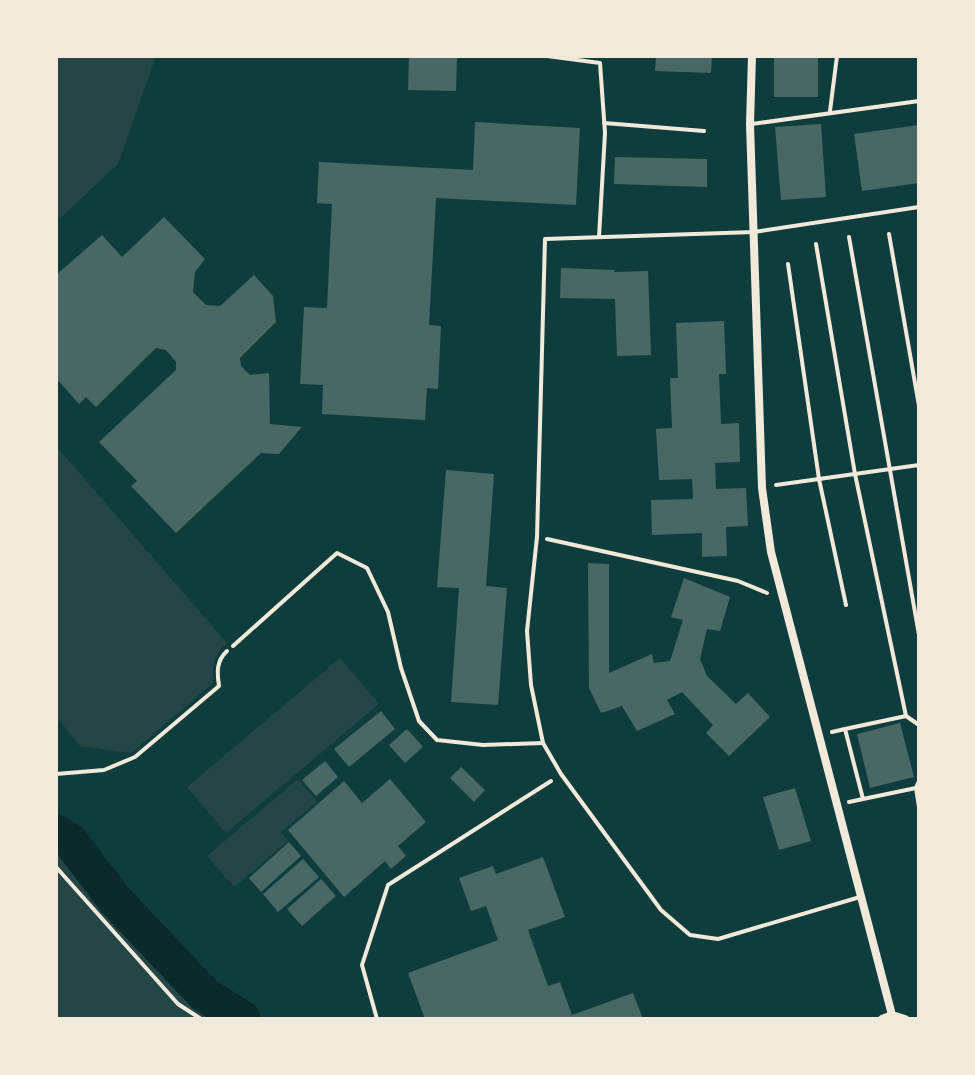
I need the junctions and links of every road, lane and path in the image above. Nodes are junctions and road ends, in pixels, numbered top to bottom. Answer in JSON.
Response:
{"nodes":[{"id":1,"x":547,"y":56,"type":"edge"},
{"id":2,"x":752,"y":56,"type":"edge"},
{"id":3,"x":837,"y":56,"type":"edge"},
{"id":4,"x":919,"y":101,"type":"edge"},
{"id":5,"x":830,"y":111,"type":"junction"},
{"id":6,"x":604,"y":123,"type":"junction"},
{"id":7,"x":750,"y":124,"type":"junction"},
{"id":8,"x":704,"y":131,"type":"dead end"},
{"id":9,"x":919,"y":207,"type":"edge"},
{"id":10,"x":754,"y":232,"type":"junction"},
{"id":11,"x":889,"y":234,"type":"dead end"},
{"id":12,"x":599,"y":237,"type":"junction"},
{"id":13,"x":849,"y":237,"type":"dead end"},
{"id":14,"x":816,"y":244,"type":"dead end"},
{"id":15,"x":788,"y":264,"type":"dead end"},
{"id":16,"x":919,"y":406,"type":"edge"},
{"id":17,"x":919,"y":465,"type":"edge"},
{"id":18,"x":890,"y":469,"type":"junction"},
{"id":19,"x":855,"y":474,"type":"junction"},
{"id":20,"x":819,"y":479,"type":"junction"},
{"id":21,"x":762,"y":488,"type":"junction"},
{"id":22,"x":537,"y":537,"type":"junction"},
{"id":23,"x":783,"y":599,"type":"junction"},
{"id":24,"x":846,"y":605,"type":"dead end"},
{"id":25,"x":919,"y":635,"type":"edge"},
{"id":26,"x":233,"y":646,"type":"joint"},
{"id":27,"x":906,"y":716,"type":"junction"},
{"id":28,"x":919,"y":725,"type":"edge"},
{"id":29,"x":845,"y":729,"type":"junction"},
{"id":30,"x":818,"y":735,"type":"junction"},
{"id":31,"x":543,"y":743,"type":"junction"},
{"id":32,"x":56,"y":774,"type":"edge"},
{"id":33,"x":561,"y":774,"type":"junction"},
{"id":34,"x":919,"y":781,"type":"edge"},
{"id":35,"x":916,"y":788,"type":"junction"},
{"id":36,"x":863,"y":799,"type":"junction"},
{"id":37,"x":836,"y":804,"type":"junction"},
{"id":38,"x":919,"y":807,"type":"edge"},
{"id":39,"x":56,"y":867,"type":"edge"},
{"id":40,"x":860,"y":897,"type":"junction"},
{"id":41,"x":892,"y":1015,"type":"junction"},
{"id":42,"x":201,"y":1019,"type":"edge"},
{"id":43,"x":377,"y":1019,"type":"edge"},
{"id":44,"x":882,"y":1019,"type":"edge"},
{"id":45,"x":905,"y":1019,"type":"edge"}],
"edges":[{"from":1,"to":6,"type":"lane"},
{"from":2,"to":7,"type":"street"},
{"from":3,"to":5,"type":"lane"},
{"from":4,"to":5,"type":"lane"},
{"from":5,"to":7,"type":"lane"},
{"from":6,"to":8,"type":"lane"},
{"from":6,"to":12,"type":"lane"},
{"from":7,"to":10,"type":"street"},
{"from":9,"to":10,"type":"lane"},
{"from":10,"to":12,"type":"lane"},
{"from":10,"to":21,"type":"street"},
{"from":11,"to":16,"type":"path"},
{"from":12,"to":22,"type":"lane"},
{"from":13,"to":18,"type":"path"},
{"from":14,"to":19,"type":"path"},
{"from":15,"to":20,"type":"path"},
{"from":17,"to":18,"type":"path"},
{"from":18,"to":19,"type":"path"},
{"from":18,"to":25,"type":"path"},
{"from":19,"to":20,"type":"path"},
{"from":19,"to":27,"type":"path"},
{"from":20,"to":21,"type":"path"},
{"from":20,"to":24,"type":"path"},
{"from":21,"to":23,"type":"street"},
{"from":22,"to":23,"type":"path"},
{"from":22,"to":31,"type":"lane"},
{"from":23,"to":30,"type":"street"},
{"from":26,"to":31,"type":"lane"},
{"from":26,"to":32,"type":"path"},
{"from":27,"to":28,"type":"path"},
{"from":27,"to":29,"type":"path"},
{"from":29,"to":30,"type":"path"},
{"from":29,"to":36,"type":"path"},
{"from":30,"to":37,"type":"street"},
{"from":31,"to":33,"type":"lane"},
{"from":33,"to":40,"type":"lane"},
{"from":33,"to":43,"type":"path"},
{"from":34,"to":35,"type":"path"},
{"from":35,"to":36,"type":"path"},
{"from":35,"to":38,"type":"path"},
{"from":36,"to":37,"type":"path"},
{"from":37,"to":40,"type":"street"},
{"from":39,"to":42,"type":"path"},
{"from":40,"to":41,"type":"street"},
{"from":41,"to":44,"type":"street"},
{"from":41,"to":45,"type":"street"}]}
